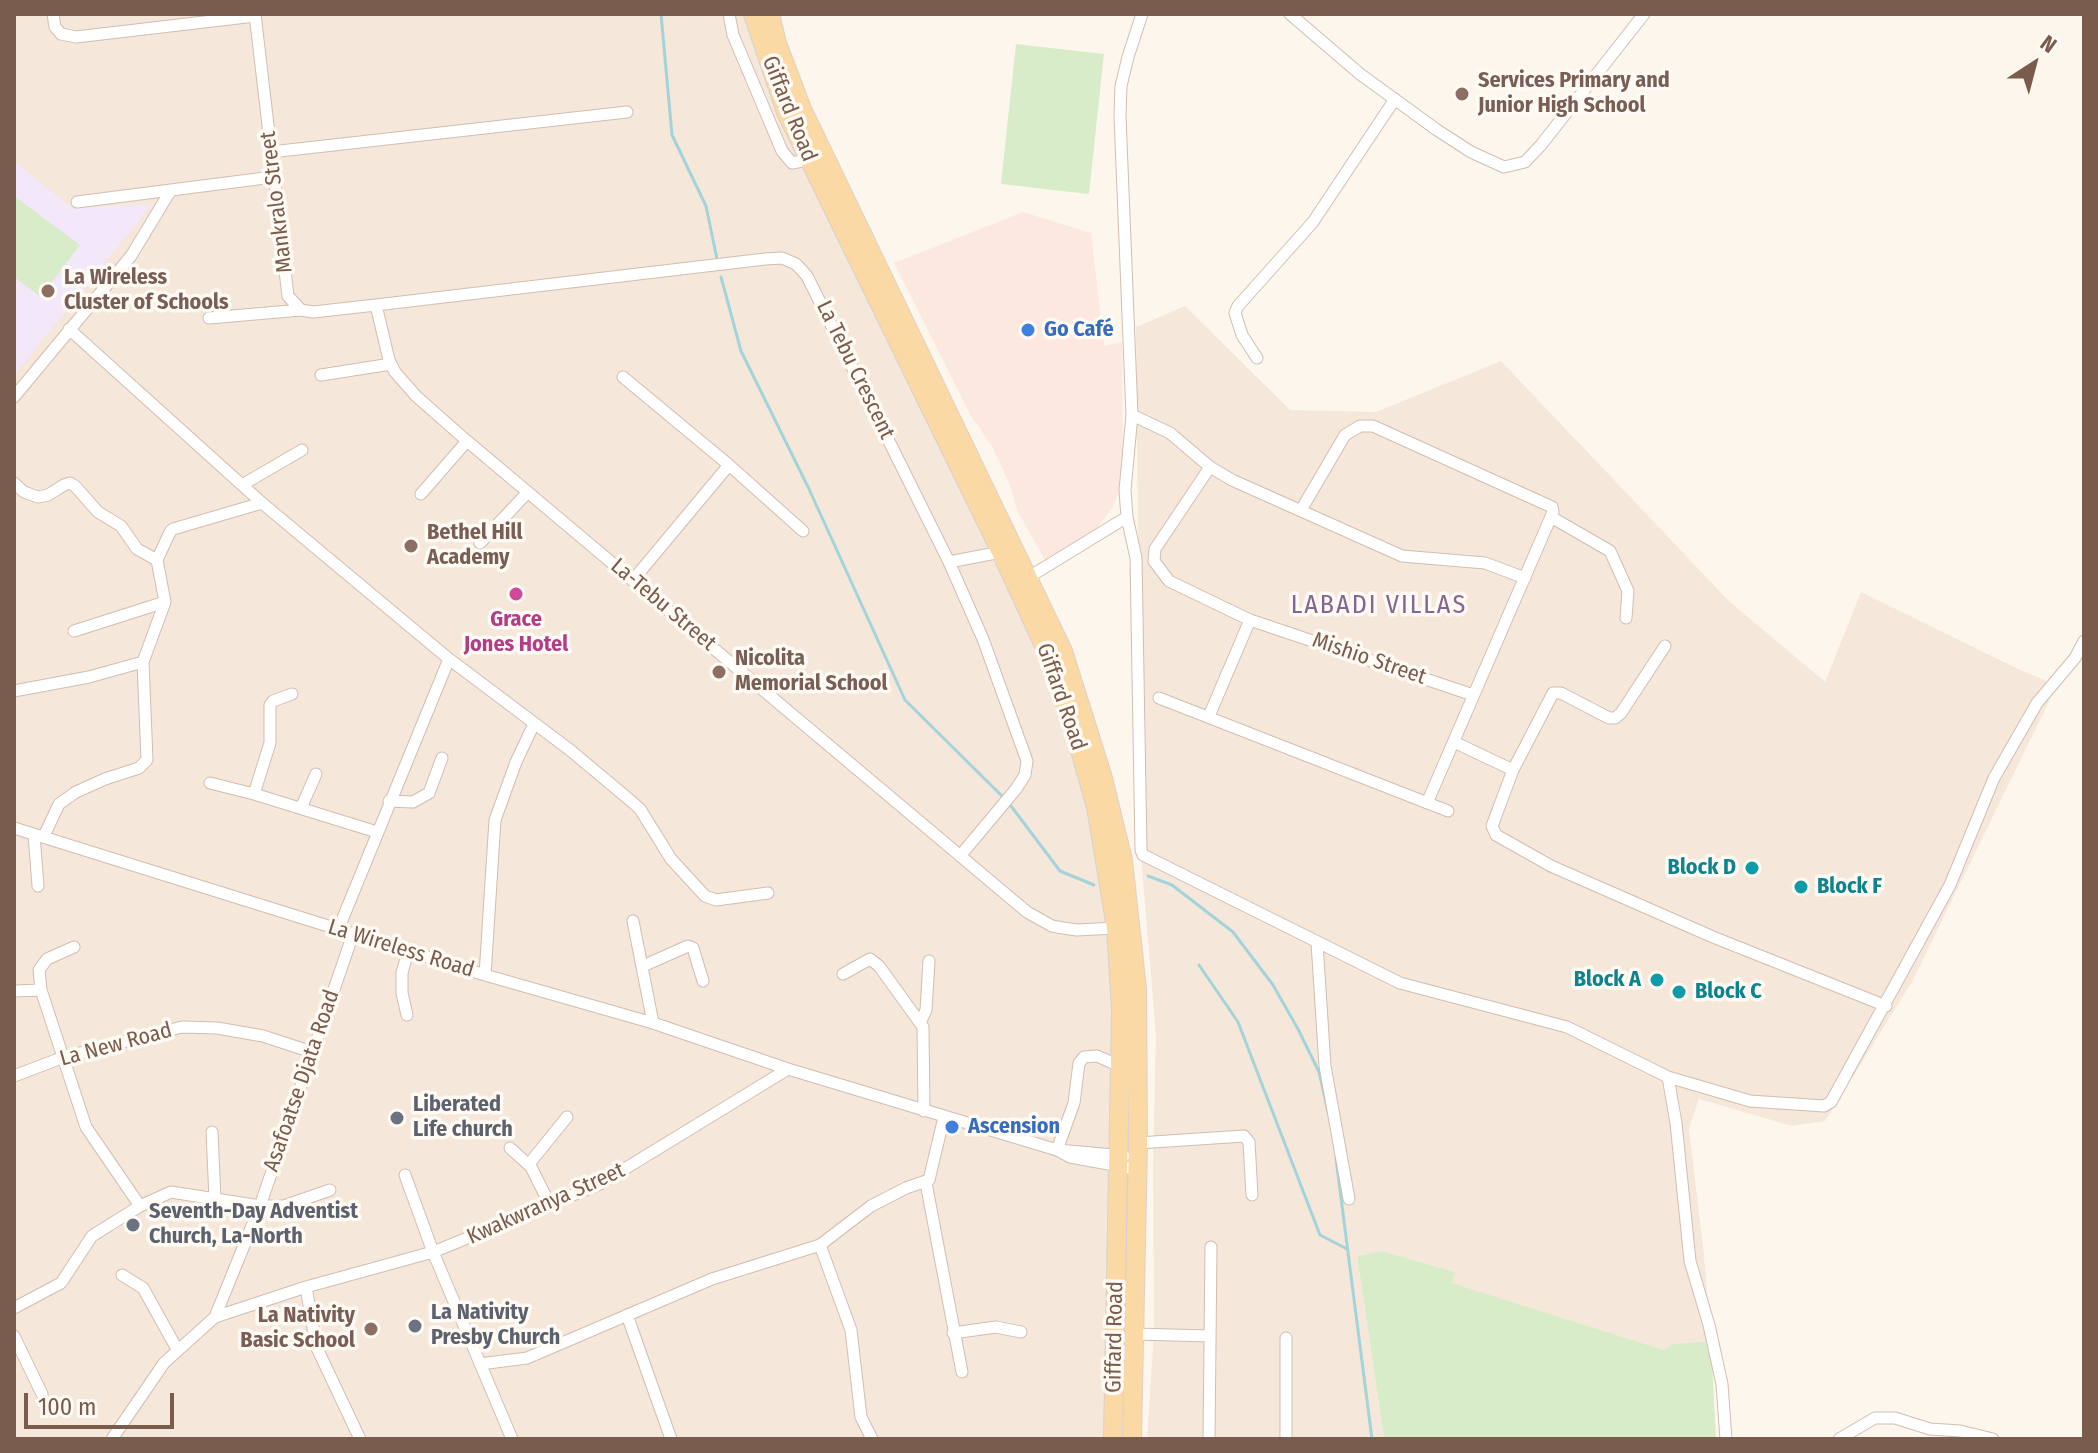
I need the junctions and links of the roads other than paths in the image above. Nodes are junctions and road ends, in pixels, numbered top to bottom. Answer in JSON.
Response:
{"nodes":[{"id":1,"x":53,"y":14,"type":"edge"},
{"id":2,"x":729,"y":14,"type":"edge"},
{"id":3,"x":753,"y":14,"type":"edge"},
{"id":4,"x":770,"y":14,"type":"edge"},
{"id":5,"x":1142,"y":14,"type":"edge"},
{"id":6,"x":1290,"y":14,"type":"edge"},
{"id":7,"x":1644,"y":14,"type":"edge"},
{"id":8,"x":255,"y":15,"type":"edge"},
{"id":9,"x":1395,"y":99,"type":"junction"},
{"id":10,"x":627,"y":112,"type":"dead end"},
{"id":11,"x":271,"y":152,"type":"junction"},
{"id":12,"x":808,"y":160,"type":"junction"},
{"id":13,"x":273,"y":177,"type":"junction"},
{"id":14,"x":171,"y":190,"type":"junction"},
{"id":15,"x":77,"y":202,"type":"dead end"},
{"id":16,"x":376,"y":305,"type":"junction"},
{"id":17,"x":301,"y":310,"type":"junction"},
{"id":18,"x":209,"y":318,"type":"dead end"},
{"id":19,"x":69,"y":329,"type":"junction"},
{"id":20,"x":1257,"y":358,"type":"dead end"},
{"id":21,"x":391,"y":364,"type":"junction"},
{"id":22,"x":321,"y":375,"type":"dead end"},
{"id":23,"x":623,"y":377,"type":"dead end"},
{"id":24,"x":14,"y":397,"type":"edge"},
{"id":25,"x":1132,"y":415,"type":"junction"},
{"id":26,"x":467,"y":441,"type":"junction"},
{"id":27,"x":302,"y":450,"type":"dead end"},
{"id":28,"x":729,"y":465,"type":"junction"},
{"id":29,"x":1210,"y":467,"type":"junction"},
{"id":30,"x":14,"y":483,"type":"edge"},
{"id":31,"x":242,"y":485,"type":"junction"},
{"id":32,"x":528,"y":492,"type":"junction"},
{"id":33,"x":421,"y":494,"type":"dead end"},
{"id":34,"x":262,"y":503,"type":"junction"},
{"id":35,"x":1301,"y":510,"type":"junction"},
{"id":36,"x":1127,"y":517,"type":"junction"},
{"id":37,"x":1551,"y":517,"type":"junction"},
{"id":38,"x":803,"y":531,"type":"dead end"},
{"id":39,"x":480,"y":543,"type":"dead end"},
{"id":40,"x":1001,"y":552,"type":"junction"},
{"id":41,"x":157,"y":560,"type":"junction"},
{"id":42,"x":949,"y":562,"type":"junction"},
{"id":43,"x":1029,"y":577,"type":"junction"},
{"id":44,"x":1525,"y":578,"type":"junction"},
{"id":45,"x":633,"y":580,"type":"junction"},
{"id":46,"x":165,"y":602,"type":"junction"},
{"id":47,"x":1626,"y":618,"type":"dead end"},
{"id":48,"x":1250,"y":620,"type":"junction"},
{"id":49,"x":74,"y":631,"type":"dead end"},
{"id":50,"x":2084,"y":641,"type":"edge"},
{"id":51,"x":1665,"y":646,"type":"dead end"},
{"id":52,"x":449,"y":659,"type":"junction"},
{"id":53,"x":143,"y":662,"type":"junction"},
{"id":54,"x":14,"y":691,"type":"edge"},
{"id":55,"x":292,"y":694,"type":"dead end"},
{"id":56,"x":1473,"y":695,"type":"junction"},
{"id":57,"x":1159,"y":698,"type":"dead end"},
{"id":58,"x":1209,"y":716,"type":"junction"},
{"id":59,"x":534,"y":724,"type":"junction"},
{"id":60,"x":1454,"y":742,"type":"junction"},
{"id":61,"x":442,"y":758,"type":"dead end"},
{"id":62,"x":1513,"y":770,"type":"junction"},
{"id":63,"x":316,"y":774,"type":"dead end"},
{"id":64,"x":210,"y":783,"type":"dead end"},
{"id":65,"x":254,"y":794,"type":"junction"},
{"id":66,"x":389,"y":801,"type":"junction"},
{"id":67,"x":1427,"y":803,"type":"junction"},
{"id":68,"x":301,"y":808,"type":"junction"},
{"id":69,"x":1448,"y":811,"type":"dead end"},
{"id":70,"x":14,"y":828,"type":"edge"},
{"id":71,"x":377,"y":832,"type":"junction"},
{"id":72,"x":39,"y":836,"type":"junction"},
{"id":73,"x":960,"y":856,"type":"junction"},
{"id":74,"x":1151,"y":859,"type":"junction"},
{"id":75,"x":1123,"y":860,"type":"junction"},
{"id":76,"x":38,"y":886,"type":"dead end"},
{"id":77,"x":768,"y":893,"type":"dead end"},
{"id":78,"x":633,"y":921,"type":"dead end"},
{"id":79,"x":1116,"y":928,"type":"junction"},
{"id":80,"x":338,"y":930,"type":"junction"},
{"id":81,"x":353,"y":934,"type":"junction"},
{"id":82,"x":1317,"y":943,"type":"junction"},
{"id":83,"x":74,"y":947,"type":"dead end"},
{"id":84,"x":408,"y":951,"type":"junction"},
{"id":85,"x":929,"y":961,"type":"dead end"},
{"id":86,"x":643,"y":966,"type":"junction"},
{"id":87,"x":843,"y":974,"type":"dead end"},
{"id":88,"x":485,"y":975,"type":"junction"},
{"id":89,"x":703,"y":981,"type":"dead end"},
{"id":90,"x":41,"y":990,"type":"junction"},
{"id":91,"x":14,"y":991,"type":"edge"},
{"id":92,"x":1886,"y":1006,"type":"junction"},
{"id":93,"x":407,"y":1015,"type":"dead end"},
{"id":94,"x":653,"y":1023,"type":"junction"},
{"id":95,"x":920,"y":1023,"type":"junction"},
{"id":96,"x":312,"y":1052,"type":"junction"},
{"id":97,"x":64,"y":1057,"type":"junction"},
{"id":98,"x":1120,"y":1066,"type":"junction"},
{"id":99,"x":788,"y":1069,"type":"junction"},
{"id":100,"x":14,"y":1076,"type":"edge"},
{"id":101,"x":1668,"y":1077,"type":"junction"},
{"id":102,"x":924,"y":1111,"type":"junction"},
{"id":103,"x":567,"y":1117,"type":"dead end"},
{"id":104,"x":944,"y":1117,"type":"junction"},
{"id":105,"x":212,"y":1132,"type":"dead end"},
{"id":106,"x":510,"y":1148,"type":"dead end"},
{"id":107,"x":1057,"y":1150,"type":"junction"},
{"id":108,"x":1129,"y":1158,"type":"junction"},
{"id":109,"x":529,"y":1164,"type":"junction"},
{"id":110,"x":405,"y":1175,"type":"dead end"},
{"id":111,"x":926,"y":1183,"type":"junction"},
{"id":112,"x":330,"y":1190,"type":"dead end"},
{"id":113,"x":1252,"y":1195,"type":"dead end"},
{"id":114,"x":215,"y":1199,"type":"junction"},
{"id":115,"x":1349,"y":1199,"type":"dead end"},
{"id":116,"x":550,"y":1205,"type":"junction"},
{"id":117,"x":140,"y":1206,"type":"junction"},
{"id":118,"x":260,"y":1206,"type":"junction"},
{"id":119,"x":820,"y":1245,"type":"junction"},
{"id":120,"x":1211,"y":1247,"type":"dead end"},
{"id":121,"x":433,"y":1252,"type":"junction"},
{"id":122,"x":122,"y":1275,"type":"dead end"},
{"id":123,"x":306,"y":1287,"type":"junction"},
{"id":124,"x":14,"y":1308,"type":"edge"},
{"id":125,"x":627,"y":1315,"type":"junction"},
{"id":126,"x":215,"y":1317,"type":"junction"},
{"id":127,"x":1021,"y":1332,"type":"dead end"},
{"id":128,"x":953,"y":1333,"type":"junction"},
{"id":129,"x":1135,"y":1334,"type":"junction"},
{"id":130,"x":14,"y":1336,"type":"edge"},
{"id":131,"x":1210,"y":1336,"type":"junction"},
{"id":132,"x":1286,"y":1338,"type":"dead end"},
{"id":133,"x":177,"y":1349,"type":"junction"},
{"id":134,"x":480,"y":1364,"type":"junction"},
{"id":135,"x":962,"y":1372,"type":"dead end"},
{"id":136,"x":42,"y":1394,"type":"dead end"},
{"id":137,"x":112,"y":1439,"type":"edge"},
{"id":138,"x":360,"y":1439,"type":"edge"},
{"id":139,"x":512,"y":1439,"type":"edge"},
{"id":140,"x":671,"y":1439,"type":"edge"},
{"id":141,"x":872,"y":1439,"type":"edge"},
{"id":142,"x":1113,"y":1439,"type":"edge"},
{"id":143,"x":1132,"y":1439,"type":"edge"},
{"id":144,"x":1209,"y":1439,"type":"edge"},
{"id":145,"x":1286,"y":1439,"type":"edge"},
{"id":146,"x":1726,"y":1439,"type":"edge"},
{"id":147,"x":1839,"y":1439,"type":"edge"},
{"id":148,"x":1993,"y":1439,"type":"edge"}],
"edges":[{"from":1,"to":8,"type":"street"},
{"from":2,"to":12,"type":"street"},
{"from":3,"to":12,"type":"main road","name":"Giffard Road"},
{"from":4,"to":43,"type":"main road","name":"Giffard Road"},
{"from":5,"to":25,"type":"street"},
{"from":6,"to":9,"type":"street"},
{"from":7,"to":9,"type":"street"},
{"from":8,"to":11,"type":"street","name":"Mankralo Street"},
{"from":9,"to":20,"type":"street"},
{"from":10,"to":11,"type":"street"},
{"from":11,"to":13,"type":"street","name":"Mankralo Street"},
{"from":12,"to":40,"type":"main road","name":"Giffard Road"},
{"from":13,"to":14,"type":"street"},
{"from":13,"to":17,"type":"street","name":"Mankralo Street"},
{"from":14,"to":15,"type":"street"},
{"from":14,"to":19,"type":"street"},
{"from":16,"to":17,"type":"street"},
{"from":16,"to":21,"type":"street","name":"La-Tebu Street"},
{"from":16,"to":42,"type":"street","name":"La Tebu Crescent"},
{"from":17,"to":18,"type":"street"},
{"from":19,"to":24,"type":"street"},
{"from":19,"to":31,"type":"street"},
{"from":21,"to":22,"type":"street"},
{"from":21,"to":26,"type":"street","name":"La-Tebu Street"},
{"from":23,"to":28,"type":"street"},
{"from":25,"to":29,"type":"street"},
{"from":25,"to":36,"type":"street"},
{"from":26,"to":32,"type":"street","name":"La-Tebu Street"},
{"from":26,"to":33,"type":"street"},
{"from":27,"to":31,"type":"street"},
{"from":28,"to":38,"type":"street"},
{"from":28,"to":45,"type":"street"},
{"from":29,"to":35,"type":"street"},
{"from":29,"to":48,"type":"street","name":"Mishio Street"},
{"from":30,"to":41,"type":"street"},
{"from":31,"to":34,"type":"street"},
{"from":32,"to":39,"type":"street"},
{"from":32,"to":45,"type":"street","name":"La-Tebu Street"},
{"from":34,"to":41,"type":"street"},
{"from":34,"to":52,"type":"street"},
{"from":35,"to":37,"type":"street"},
{"from":35,"to":44,"type":"street"},
{"from":36,"to":43,"type":"street"},
{"from":36,"to":74,"type":"street"},
{"from":37,"to":44,"type":"street"},
{"from":37,"to":47,"type":"street"},
{"from":40,"to":42,"type":"street"},
{"from":40,"to":79,"type":"main road","name":"Giffard Road"},
{"from":41,"to":46,"type":"street"},
{"from":42,"to":73,"type":"street","name":"La Tebu Crescent"},
{"from":43,"to":75,"type":"main road","name":"Giffard Road"},
{"from":44,"to":56,"type":"street"},
{"from":45,"to":73,"type":"street","name":"La-Tebu Street"},
{"from":46,"to":49,"type":"street"},
{"from":46,"to":53,"type":"street"},
{"from":48,"to":56,"type":"street","name":"Mishio Street"},
{"from":48,"to":58,"type":"street"},
{"from":50,"to":92,"type":"street"},
{"from":51,"to":62,"type":"street"},
{"from":52,"to":59,"type":"street"},
{"from":52,"to":66,"type":"street"},
{"from":53,"to":54,"type":"street"},
{"from":53,"to":72,"type":"street"},
{"from":55,"to":65,"type":"street"},
{"from":56,"to":60,"type":"street"},
{"from":57,"to":58,"type":"street"},
{"from":58,"to":67,"type":"street"},
{"from":59,"to":77,"type":"street"},
{"from":59,"to":88,"type":"street"},
{"from":60,"to":62,"type":"street"},
{"from":60,"to":67,"type":"street"},
{"from":61,"to":66,"type":"street"},
{"from":62,"to":92,"type":"street"},
{"from":63,"to":68,"type":"street"},
{"from":64,"to":65,"type":"street"},
{"from":65,"to":68,"type":"street"},
{"from":66,"to":71,"type":"street"},
{"from":67,"to":69,"type":"street"},
{"from":68,"to":71,"type":"street"},
{"from":70,"to":72,"type":"street","name":"La Wireless Road"},
{"from":71,"to":80,"type":"street"},
{"from":72,"to":76,"type":"street"},
{"from":72,"to":80,"type":"street","name":"La Wireless Road"},
{"from":73,"to":79,"type":"street","name":"La-Tebu Street"},
{"from":74,"to":75,"type":"street"},
{"from":74,"to":82,"type":"street"},
{"from":75,"to":108,"type":"main road","name":"Giffard Road"},
{"from":78,"to":86,"type":"street"},
{"from":79,"to":98,"type":"main road","name":"Giffard Road"},
{"from":80,"to":81,"type":"street","name":"La Wireless Road"},
{"from":81,"to":84,"type":"street","name":"La Wireless Road"},
{"from":81,"to":96,"type":"street","name":"Asafoatse Djata Road"},
{"from":82,"to":101,"type":"street"},
{"from":82,"to":115,"type":"street"},
{"from":83,"to":90,"type":"street"},
{"from":84,"to":88,"type":"street","name":"La Wireless Road"},
{"from":84,"to":93,"type":"street"},
{"from":85,"to":95,"type":"street"},
{"from":86,"to":89,"type":"street"},
{"from":86,"to":94,"type":"street"},
{"from":87,"to":95,"type":"street"},
{"from":88,"to":94,"type":"street","name":"La Wireless Road"},
{"from":90,"to":91,"type":"street"},
{"from":90,"to":97,"type":"street"},
{"from":92,"to":101,"type":"street"},
{"from":94,"to":99,"type":"street","name":"La Wireless Road"},
{"from":95,"to":102,"type":"street"},
{"from":96,"to":97,"type":"street","name":"La New Road"},
{"from":96,"to":118,"type":"street","name":"Asafoatse Djata Road"},
{"from":97,"to":100,"type":"street","name":"La New Road"},
{"from":97,"to":117,"type":"street"},
{"from":98,"to":107,"type":"street"},
{"from":98,"to":108,"type":"main road","name":"Giffard Road"},
{"from":99,"to":102,"type":"street"},
{"from":99,"to":116,"type":"street","name":"Kwakwranya Street"},
{"from":101,"to":146,"type":"street"},
{"from":102,"to":104,"type":"street"},
{"from":103,"to":109,"type":"street"},
{"from":104,"to":107,"type":"street"},
{"from":104,"to":111,"type":"street"},
{"from":105,"to":114,"type":"street"},
{"from":106,"to":109,"type":"street"},
{"from":107,"to":108,"type":"street"},
{"from":108,"to":113,"type":"street"},
{"from":108,"to":129,"type":"main road","name":"Giffard Road"},
{"from":108,"to":142,"type":"main road","name":"Giffard Road"},
{"from":109,"to":116,"type":"street"},
{"from":110,"to":121,"type":"street"},
{"from":111,"to":119,"type":"street"},
{"from":111,"to":128,"type":"street"},
{"from":112,"to":118,"type":"street"},
{"from":114,"to":117,"type":"street"},
{"from":114,"to":118,"type":"street"},
{"from":116,"to":121,"type":"street","name":"Kwakwranya Street"},
{"from":117,"to":124,"type":"street"},
{"from":118,"to":126,"type":"street","name":"Asafoatse Djata Road"},
{"from":119,"to":125,"type":"street"},
{"from":119,"to":141,"type":"street"},
{"from":120,"to":131,"type":"street"},
{"from":121,"to":123,"type":"street","name":"Kwakwranya Street"},
{"from":121,"to":134,"type":"street"},
{"from":122,"to":133,"type":"street"},
{"from":123,"to":126,"type":"street","name":"Kwakwranya Street"},
{"from":123,"to":138,"type":"street"},
{"from":125,"to":134,"type":"street"},
{"from":125,"to":140,"type":"street"},
{"from":126,"to":133,"type":"street","name":"Kwakwranya Street"},
{"from":127,"to":128,"type":"street"},
{"from":128,"to":135,"type":"street"},
{"from":129,"to":131,"type":"street"},
{"from":129,"to":143,"type":"main road","name":"Giffard Road"},
{"from":130,"to":136,"type":"street"},
{"from":131,"to":144,"type":"street"},
{"from":132,"to":145,"type":"street"},
{"from":133,"to":137,"type":"street","name":"Kwakwranya Street"},
{"from":134,"to":139,"type":"street"},
{"from":147,"to":148,"type":"street"}]}
